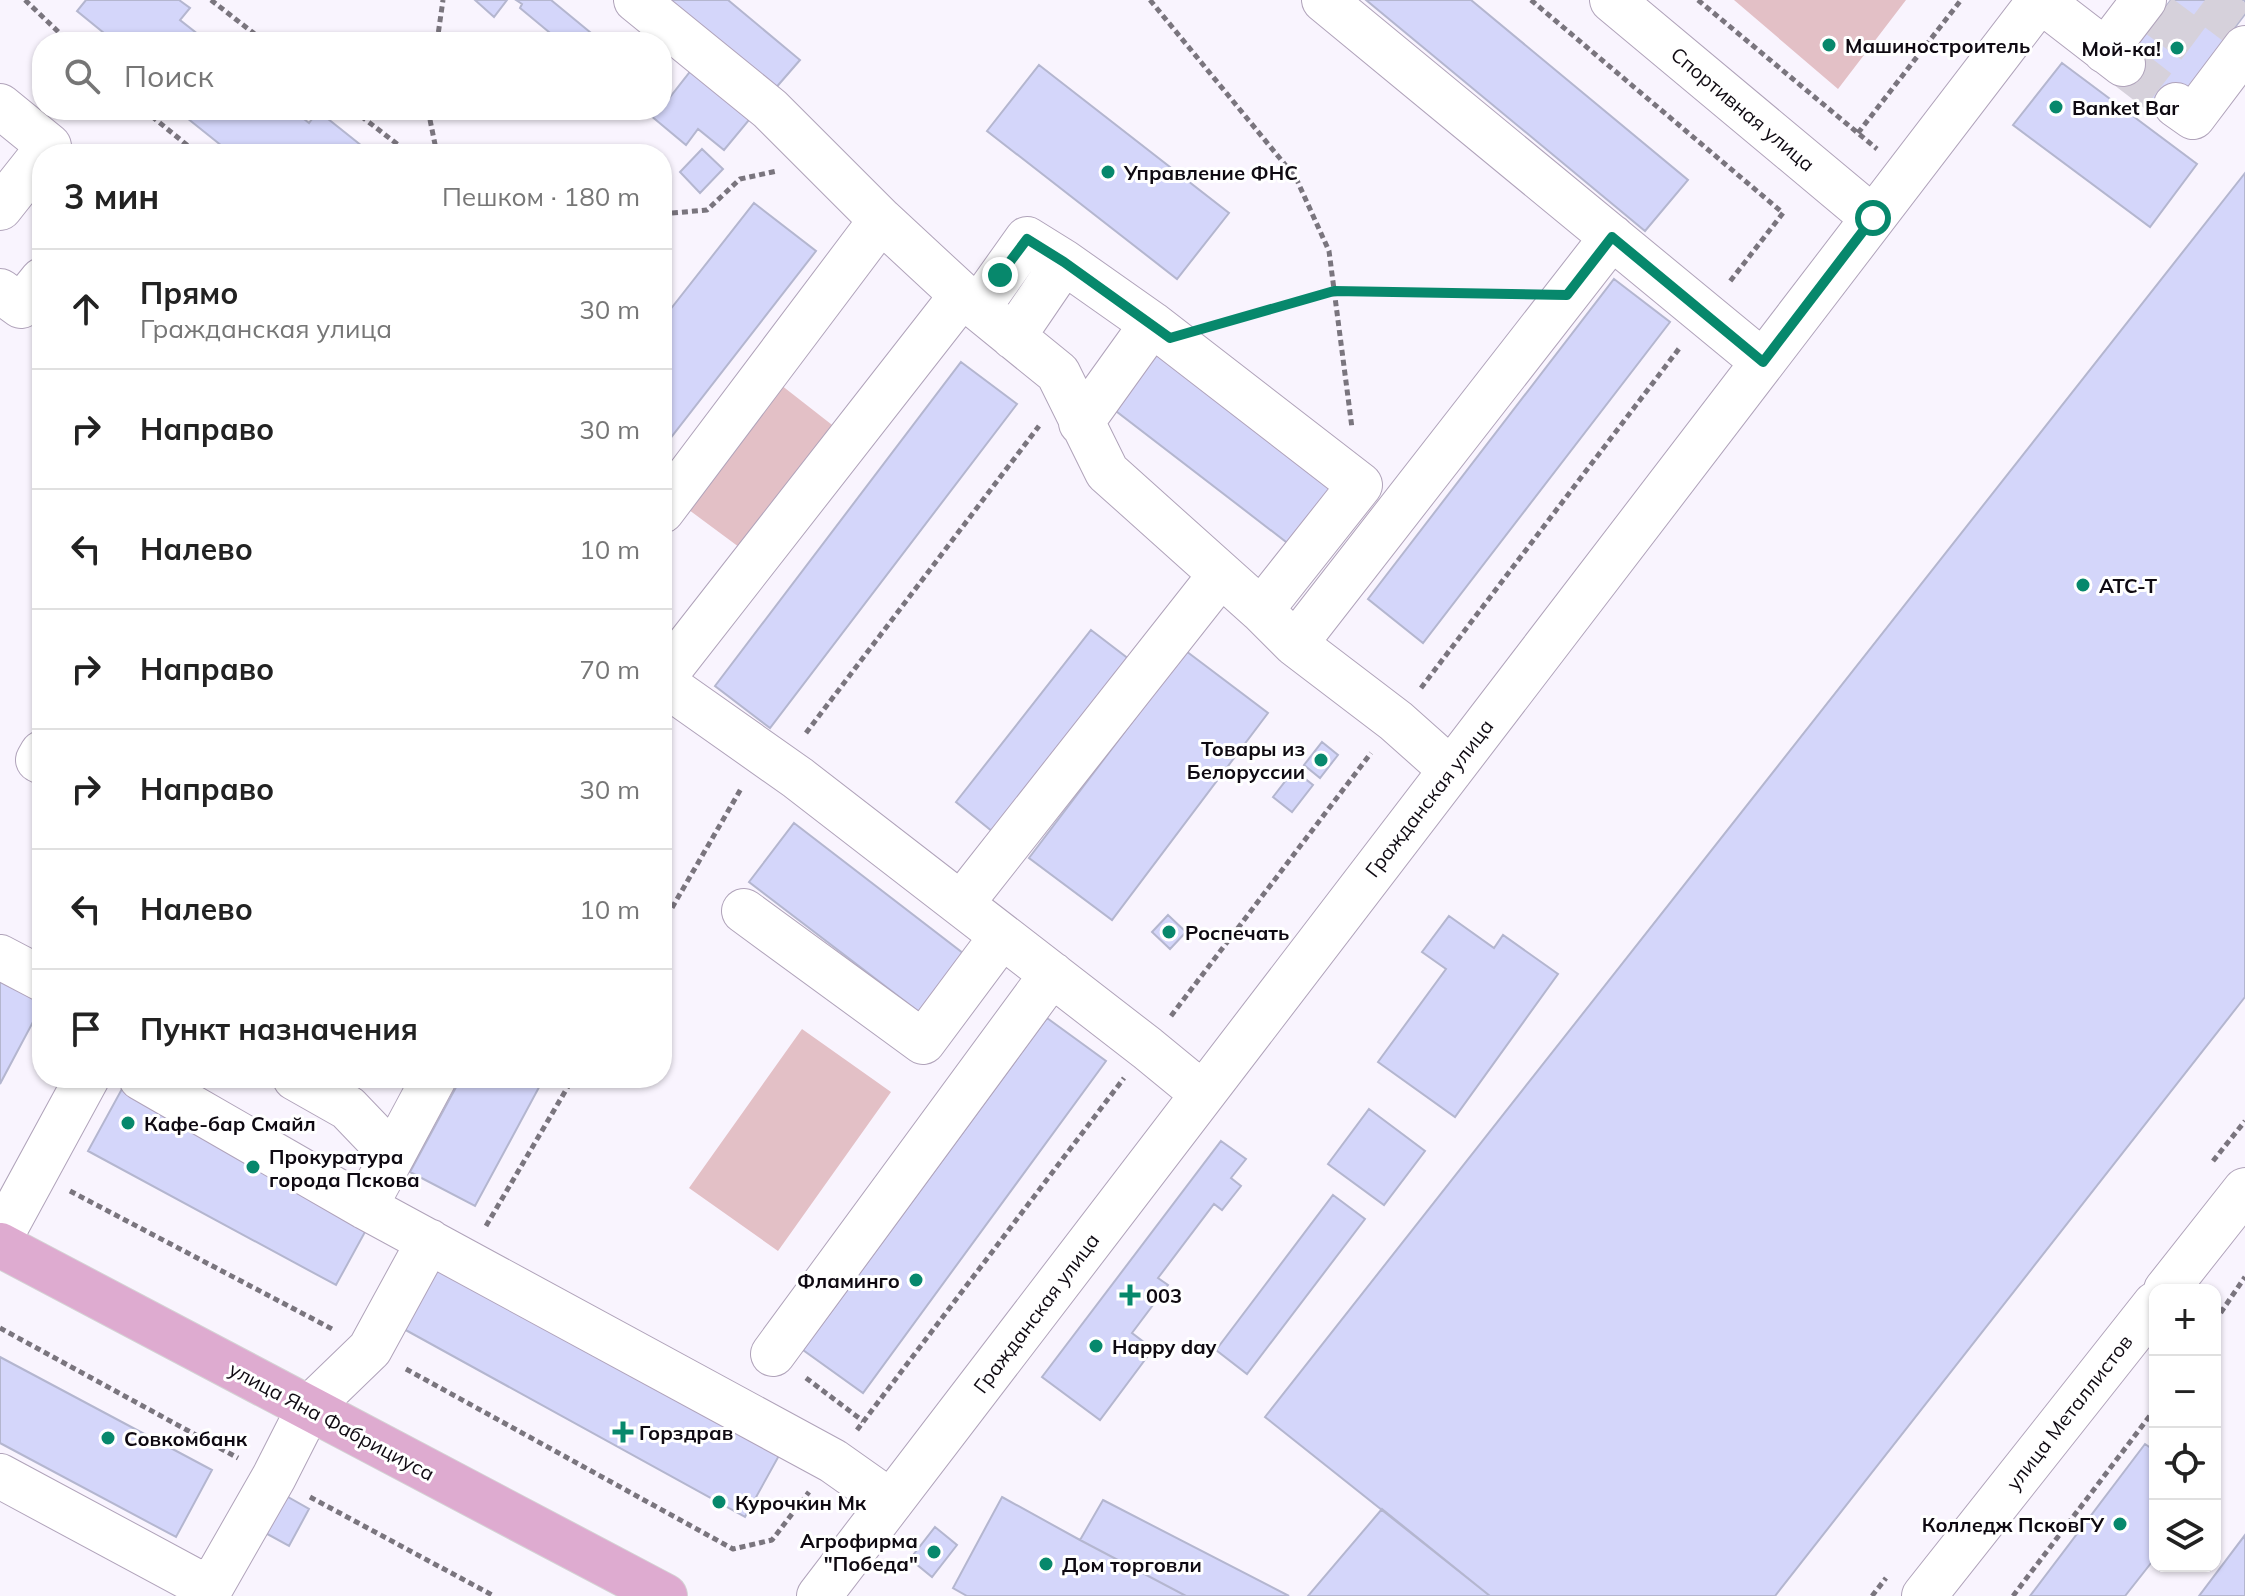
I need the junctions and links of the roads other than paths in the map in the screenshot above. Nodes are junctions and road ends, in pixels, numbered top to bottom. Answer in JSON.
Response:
{"nodes":[{"id":1,"x":636,"y":0,"type":"edge"},
{"id":2,"x":1324,"y":0,"type":"edge"},
{"id":3,"x":1612,"y":0,"type":"edge"},
{"id":4,"x":2040,"y":0,"type":"edge"},
{"id":5,"x":2134,"y":28,"type":"tunnel mouth"},
{"id":6,"x":0,"y":106,"type":"edge"},
{"id":7,"x":40,"y":144,"type":"edge"},
{"id":8,"x":32,"y":171,"type":"edge"},
{"id":9,"x":0,"y":208,"type":"edge"},
{"id":10,"x":1873,"y":218,"type":"junction"},
{"id":11,"x":881,"y":220,"type":"junction"},
{"id":12,"x":1612,"y":237,"type":"junction"},
{"id":13,"x":1064,"y":262,"type":"junction"},
{"id":14,"x":0,"y":291,"type":"edge"},
{"id":15,"x":32,"y":292,"type":"edge"},
{"id":16,"x":970,"y":302,"type":"junction"},
{"id":17,"x":1161,"y":331,"type":"junction"},
{"id":18,"x":1013,"y":337,"type":"junction"},
{"id":19,"x":1763,"y":362,"type":"junction"},
{"id":20,"x":1074,"y":407,"type":"junction"},
{"id":21,"x":672,"y":498,"type":"edge"},
{"id":22,"x":1221,"y":574,"type":"junction"},
{"id":23,"x":1261,"y":610,"type":"junction"},
{"id":24,"x":1295,"y":644,"type":"junction"},
{"id":25,"x":672,"y":669,"type":"edge"},
{"id":26,"x":672,"y":688,"type":"edge"},
{"id":27,"x":1451,"y":770,"type":"junction"},
{"id":28,"x":961,"y":904,"type":"junction"},
{"id":29,"x":744,"y":911,"type":"dead end"},
{"id":30,"x":1002,"y":936,"type":"junction"},
{"id":31,"x":0,"y":957,"type":"edge"},
{"id":32,"x":32,"y":974,"type":"edge"},
{"id":33,"x":1052,"y":974,"type":"junction"},
{"id":34,"x":82,"y":1088,"type":"edge"},
{"id":35,"x":158,"y":1088,"type":"edge"},
{"id":36,"x":313,"y":1088,"type":"edge"},
{"id":37,"x":429,"y":1088,"type":"edge"},
{"id":38,"x":1203,"y":1094,"type":"junction"},
{"id":39,"x":393,"y":1155,"type":"junction"},
{"id":40,"x":2245,"y":1190,"type":"edge"},
{"id":41,"x":365,"y":1207,"type":"junction"},
{"id":42,"x":0,"y":1238,"type":"edge"},
{"id":43,"x":429,"y":1241,"type":"junction"},
{"id":44,"x":0,"y":1245,"type":"edge"},
{"id":45,"x":2171,"y":1284,"type":"edge"},
{"id":46,"x":2149,"y":1312,"type":"edge"},
{"id":47,"x":773,"y":1354,"type":"road end"},
{"id":48,"x":309,"y":1408,"type":"junction"},
{"id":49,"x":0,"y":1476,"type":"edge"},
{"id":50,"x":891,"y":1502,"type":"junction"},
{"id":51,"x":156,"y":1581,"type":"edge"},
{"id":52,"x":665,"y":1596,"type":"edge"},
{"id":53,"x":819,"y":1596,"type":"edge"},
{"id":54,"x":1924,"y":1596,"type":"edge"}],
"edges":[{"from":1,"to":11,"type":"street"},
{"from":2,"to":12,"type":"street"},
{"from":3,"to":10,"type":"street","name":"Спортивная улица"},
{"from":4,"to":5,"type":"street"},
{"from":4,"to":10,"type":"street","name":"Гражданская улица"},
{"from":6,"to":7,"type":"street"},
{"from":8,"to":9,"type":"street"},
{"from":10,"to":19,"type":"street","name":"Гражданская улица"},
{"from":11,"to":16,"type":"street"},
{"from":11,"to":21,"type":"street"},
{"from":12,"to":19,"type":"street"},
{"from":12,"to":24,"type":"street"},
{"from":13,"to":16,"type":"street"},
{"from":13,"to":17,"type":"street"},
{"from":13,"to":18,"type":"street"},
{"from":14,"to":15,"type":"street"},
{"from":16,"to":18,"type":"street"},
{"from":16,"to":25,"type":"street"},
{"from":17,"to":20,"type":"street"},
{"from":17,"to":23,"type":"street"},
{"from":18,"to":20,"type":"street"},
{"from":19,"to":27,"type":"street","name":"Гражданская улица"},
{"from":20,"to":22,"type":"street"},
{"from":22,"to":23,"type":"street"},
{"from":22,"to":28,"type":"street"},
{"from":23,"to":24,"type":"street"},
{"from":24,"to":27,"type":"street"},
{"from":26,"to":28,"type":"street"},
{"from":27,"to":38,"type":"street","name":"Гражданская улица"},
{"from":28,"to":30,"type":"street"},
{"from":29,"to":30,"type":"street"},
{"from":30,"to":33,"type":"street"},
{"from":31,"to":32,"type":"street"},
{"from":33,"to":38,"type":"street"},
{"from":33,"to":47,"type":"street"},
{"from":34,"to":42,"type":"street"},
{"from":35,"to":41,"type":"street"},
{"from":36,"to":39,"type":"street"},
{"from":37,"to":39,"type":"street"},
{"from":38,"to":50,"type":"street","name":"Гражданская улица"},
{"from":39,"to":41,"type":"street"},
{"from":40,"to":45,"type":"street"},
{"from":41,"to":43,"type":"street"},
{"from":43,"to":48,"type":"street"},
{"from":43,"to":50,"type":"street"},
{"from":44,"to":48,"type":"main road","name":"улица Яна Фабрициуса"},
{"from":46,"to":54,"type":"street","name":"улица Металлистов"},
{"from":48,"to":51,"type":"street"},
{"from":48,"to":52,"type":"main road","name":"улица Яна Фабрициуса"},
{"from":49,"to":51,"type":"street"},
{"from":50,"to":53,"type":"street","name":"Гражданская улица"}]}
